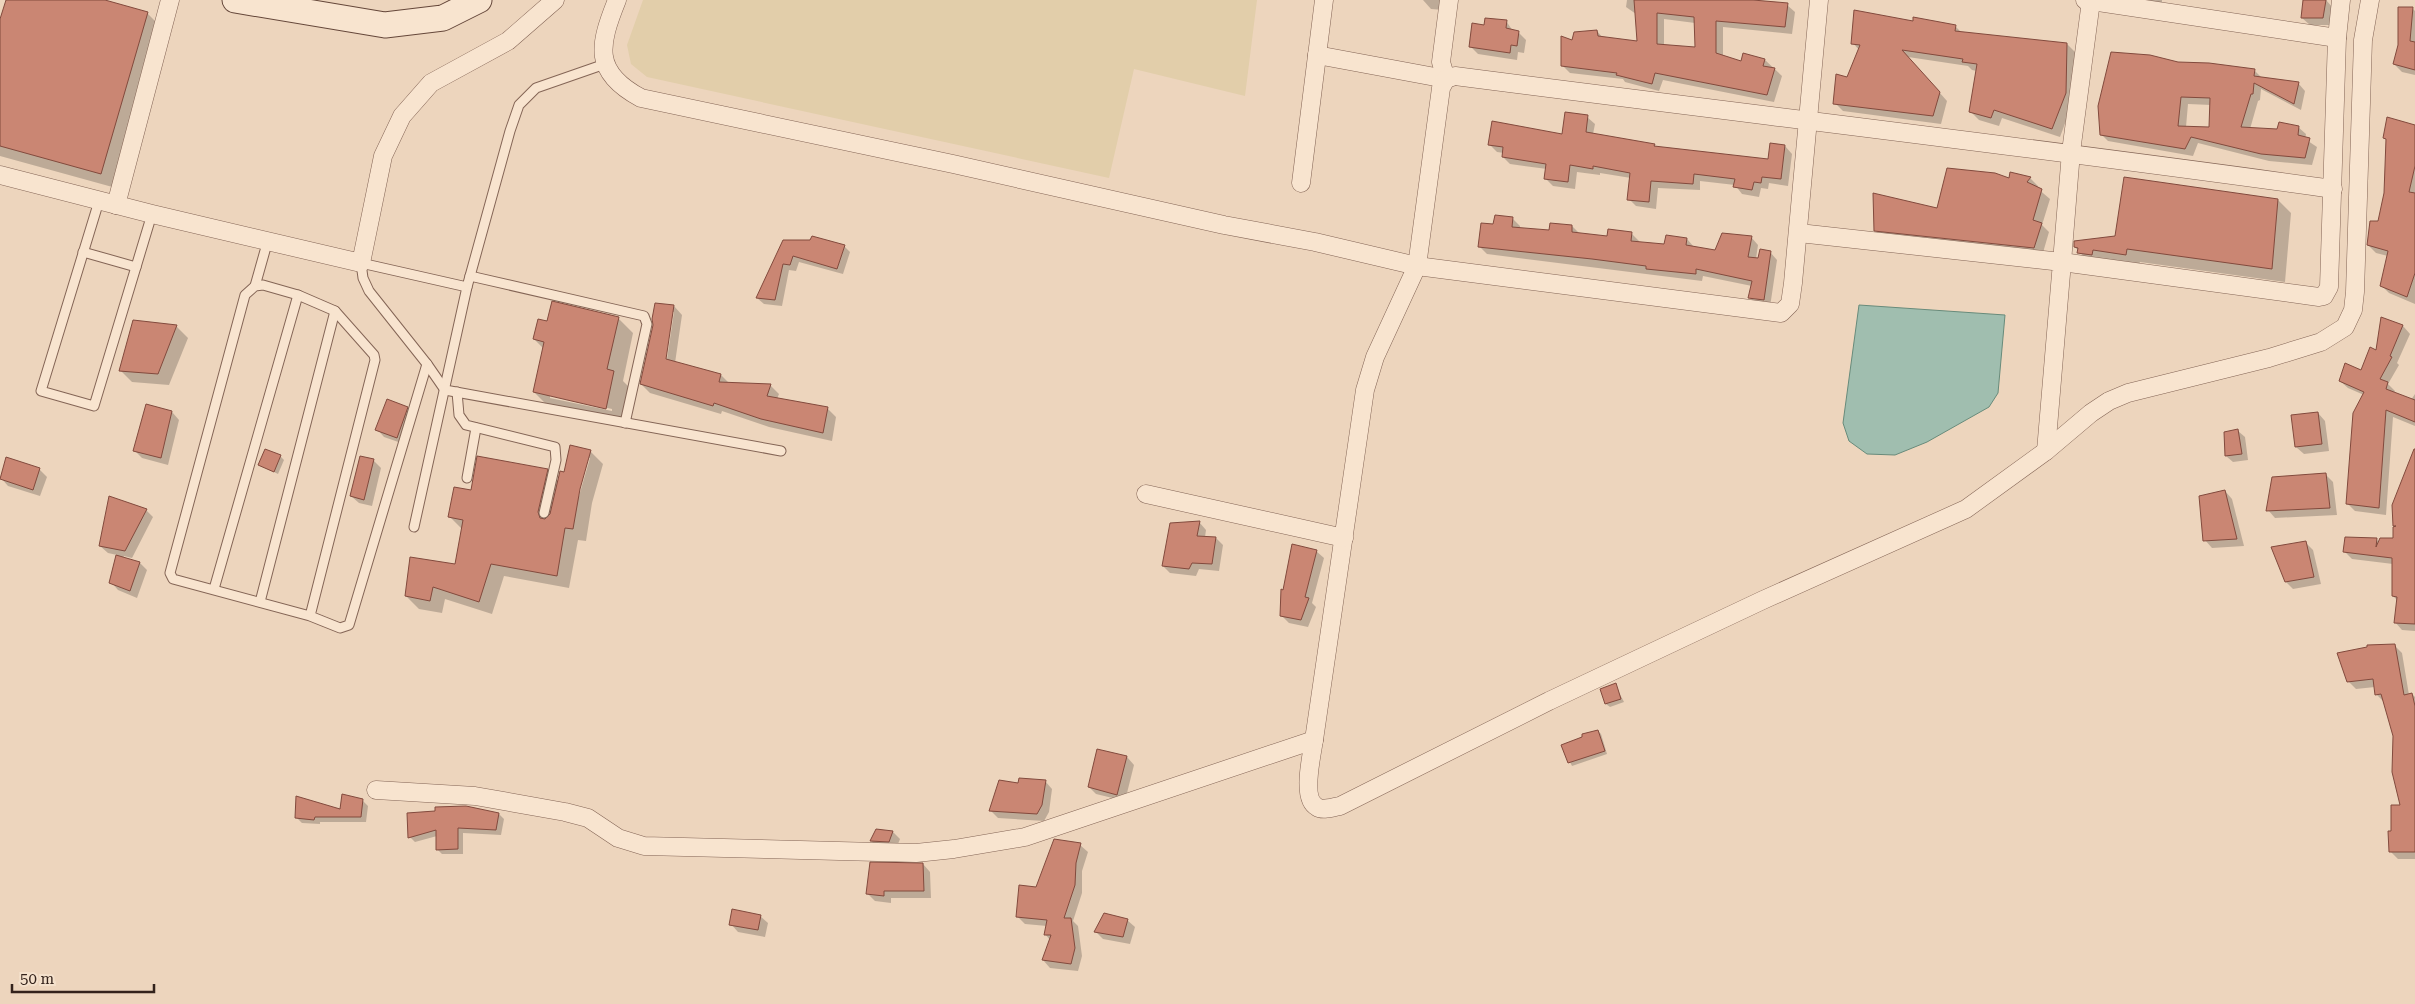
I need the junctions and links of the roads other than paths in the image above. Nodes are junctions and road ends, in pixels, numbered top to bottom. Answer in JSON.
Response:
{"nodes":[{"id":1,"x":170,"y":0,"type":"edge"},
{"id":2,"x":235,"y":0,"type":"edge"},
{"id":3,"x":479,"y":0,"type":"edge"},
{"id":4,"x":555,"y":0,"type":"edge"},
{"id":5,"x":617,"y":0,"type":"edge"},
{"id":6,"x":1324,"y":0,"type":"edge"},
{"id":7,"x":1449,"y":0,"type":"edge"},
{"id":8,"x":1819,"y":0,"type":"edge"},
{"id":9,"x":2088,"y":0,"type":"edge"},
{"id":10,"x":2341,"y":0,"type":"edge"},
{"id":11,"x":2370,"y":0,"type":"edge"},
{"id":12,"x":2337,"y":38,"type":"junction"},
{"id":13,"x":1317,"y":55,"type":"junction"},
{"id":14,"x":605,"y":64,"type":"junction"},
{"id":15,"x":1446,"y":79,"type":"junction"},
{"id":16,"x":1808,"y":122,"type":"junction"},
{"id":17,"x":2071,"y":152,"type":"junction"},
{"id":18,"x":0,"y":175,"type":"edge"},
{"id":19,"x":1301,"y":183,"type":"dead end"},
{"id":20,"x":2334,"y":189,"type":"junction"},
{"id":21,"x":108,"y":203,"type":"junction"},
{"id":22,"x":152,"y":214,"type":"junction"},
{"id":23,"x":1799,"y":233,"type":"junction"},
{"id":24,"x":268,"y":240,"type":"junction"},
{"id":25,"x":83,"y":252,"type":"junction"},
{"id":26,"x":2062,"y":262,"type":"junction"},
{"id":27,"x":361,"y":263,"type":"junction"},
{"id":28,"x":1417,"y":266,"type":"junction"},
{"id":29,"x":136,"y":267,"type":"junction"},
{"id":30,"x":470,"y":276,"type":"junction"},
{"id":31,"x":255,"y":286,"type":"junction"},
{"id":32,"x":467,"y":287,"type":"junction"},
{"id":33,"x":298,"y":295,"type":"junction"},
{"id":34,"x":335,"y":311,"type":"junction"},
{"id":35,"x":427,"y":364,"type":"junction"},
{"id":36,"x":444,"y":390,"type":"junction"},
{"id":37,"x":457,"y":392,"type":"junction"},
{"id":38,"x":625,"y":423,"type":"junction"},
{"id":39,"x":476,"y":428,"type":"junction"},
{"id":40,"x":781,"y":451,"type":"dead end"},
{"id":41,"x":2046,"y":451,"type":"junction"},
{"id":42,"x":467,"y":478,"type":"dead end"},
{"id":43,"x":1146,"y":494,"type":"dead end"},
{"id":44,"x":544,"y":513,"type":"dead end"},
{"id":45,"x":414,"y":527,"type":"dead end"},
{"id":46,"x":1344,"y":538,"type":"junction"},
{"id":47,"x":214,"y":589,"type":"junction"},
{"id":48,"x":260,"y":602,"type":"junction"},
{"id":49,"x":310,"y":616,"type":"junction"},
{"id":50,"x":1314,"y":740,"type":"junction"},
{"id":51,"x":376,"y":790,"type":"dead end"}],
"edges":[{"from":1,"to":21,"type":"street"},
{"from":2,"to":3,"type":"street"},
{"from":4,"to":27,"type":"street"},
{"from":5,"to":14,"type":"street"},
{"from":6,"to":13,"type":"street"},
{"from":7,"to":15,"type":"street"},
{"from":8,"to":16,"type":"street"},
{"from":9,"to":12,"type":"street"},
{"from":9,"to":17,"type":"street"},
{"from":10,"to":12,"type":"street"},
{"from":11,"to":41,"type":"street"},
{"from":12,"to":20,"type":"street"},
{"from":13,"to":15,"type":"street"},
{"from":13,"to":19,"type":"street"},
{"from":14,"to":28,"type":"street"},
{"from":14,"to":30,"type":"lane"},
{"from":15,"to":16,"type":"street"},
{"from":15,"to":28,"type":"street"},
{"from":16,"to":17,"type":"street"},
{"from":16,"to":23,"type":"street"},
{"from":17,"to":20,"type":"street"},
{"from":17,"to":26,"type":"street"},
{"from":18,"to":21,"type":"street"},
{"from":20,"to":26,"type":"street"},
{"from":21,"to":22,"type":"street"},
{"from":21,"to":25,"type":"lane"},
{"from":22,"to":24,"type":"street"},
{"from":22,"to":29,"type":"lane"},
{"from":23,"to":26,"type":"street"},
{"from":23,"to":28,"type":"street"},
{"from":24,"to":27,"type":"street"},
{"from":24,"to":31,"type":"lane"},
{"from":25,"to":29,"type":"lane"},
{"from":25,"to":29,"type":"lane"},
{"from":26,"to":41,"type":"street"},
{"from":27,"to":32,"type":"lane"},
{"from":27,"to":35,"type":"lane"},
{"from":28,"to":46,"type":"street"},
{"from":30,"to":32,"type":"lane"},
{"from":30,"to":38,"type":"lane"},
{"from":31,"to":33,"type":"lane"},
{"from":31,"to":47,"type":"lane"},
{"from":32,"to":36,"type":"lane"},
{"from":33,"to":34,"type":"lane"},
{"from":33,"to":47,"type":"lane"},
{"from":34,"to":48,"type":"lane"},
{"from":34,"to":49,"type":"lane"},
{"from":35,"to":36,"type":"lane"},
{"from":35,"to":49,"type":"lane"},
{"from":36,"to":37,"type":"lane"},
{"from":36,"to":45,"type":"lane"},
{"from":37,"to":38,"type":"lane"},
{"from":37,"to":39,"type":"lane"},
{"from":38,"to":40,"type":"lane"},
{"from":39,"to":42,"type":"lane"},
{"from":39,"to":44,"type":"lane"},
{"from":41,"to":50,"type":"street"},
{"from":43,"to":46,"type":"street"},
{"from":46,"to":50,"type":"street"},
{"from":47,"to":48,"type":"lane"},
{"from":48,"to":49,"type":"lane"},
{"from":50,"to":51,"type":"street"}]}
